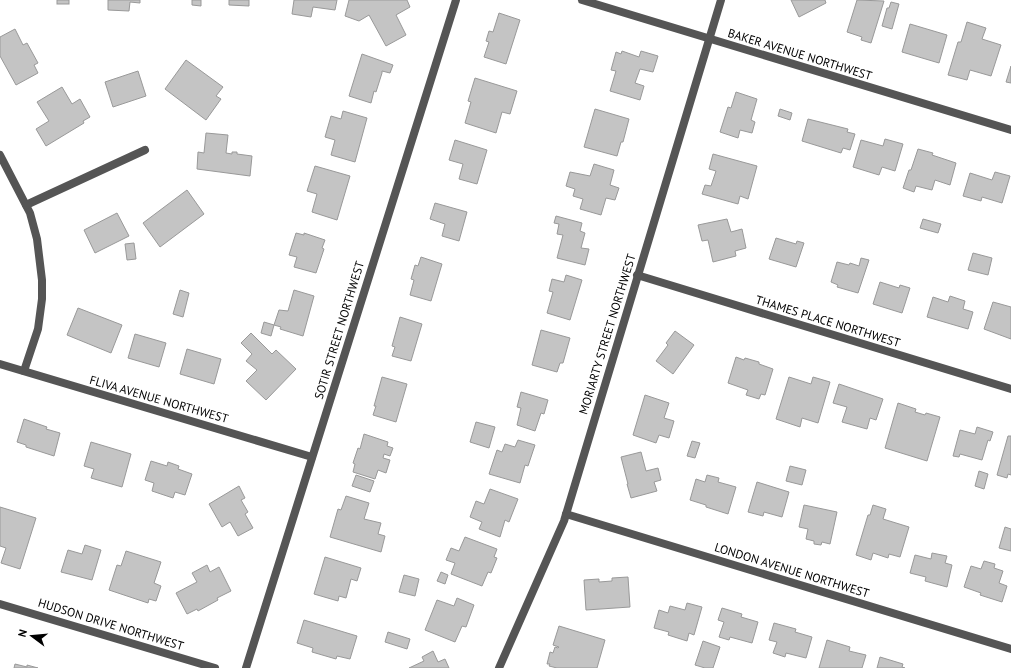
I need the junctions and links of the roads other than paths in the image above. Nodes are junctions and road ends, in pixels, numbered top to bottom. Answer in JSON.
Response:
{"nodes":[{"id":1,"x":456,"y":0,"type":"edge"},
{"id":2,"x":582,"y":0,"type":"edge"},
{"id":3,"x":721,"y":0,"type":"edge"},
{"id":4,"x":709,"y":38,"type":"junction"},
{"id":5,"x":1011,"y":130,"type":"edge"},
{"id":6,"x":145,"y":150,"type":"dead end"},
{"id":7,"x":0,"y":155,"type":"edge"},
{"id":8,"x":26,"y":205,"type":"junction"},
{"id":9,"x":637,"y":275,"type":"junction"},
{"id":10,"x":0,"y":364,"type":"edge"},
{"id":11,"x":24,"y":371,"type":"junction"},
{"id":12,"x":1011,"y":389,"type":"edge"},
{"id":13,"x":312,"y":457,"type":"junction"},
{"id":14,"x":566,"y":514,"type":"junction"},
{"id":15,"x":0,"y":604,"type":"edge"},
{"id":16,"x":1011,"y":649,"type":"edge"},
{"id":17,"x":215,"y":668,"type":"edge"},
{"id":18,"x":246,"y":668,"type":"edge"},
{"id":19,"x":498,"y":668,"type":"edge"}],
"edges":[{"from":1,"to":13,"type":"street","name":"SOTIR STREET NORTHWEST"},
{"from":2,"to":4,"type":"street","name":"BAKER AVENUE NORTHWEST"},
{"from":3,"to":4,"type":"street","name":"MORIARTY STREET NORTHWEST"},
{"from":4,"to":5,"type":"street","name":"BAKER AVENUE NORTHWEST"},
{"from":4,"to":9,"type":"street","name":"MORIARTY STREET NORTHWEST"},
{"from":6,"to":8,"type":"street"},
{"from":7,"to":8,"type":"street"},
{"from":8,"to":11,"type":"street"},
{"from":9,"to":12,"type":"street","name":"THAMES PLACE NORTHWEST"},
{"from":9,"to":14,"type":"street","name":"MORIARTY STREET NORTHWEST"},
{"from":10,"to":11,"type":"street","name":"FLIVA AVENUE NORTHWEST"},
{"from":11,"to":13,"type":"street","name":"FLIVA AVENUE NORTHWEST"},
{"from":13,"to":18,"type":"street","name":"SOTIR STREET NORTHWEST"},
{"from":14,"to":16,"type":"street","name":"LONDON AVENUE NORTHWEST"},
{"from":14,"to":19,"type":"street","name":"MORIARTY STREET NORTHWEST"},
{"from":15,"to":17,"type":"street","name":"HUDSON DRIVE NORTHWEST"}]}
